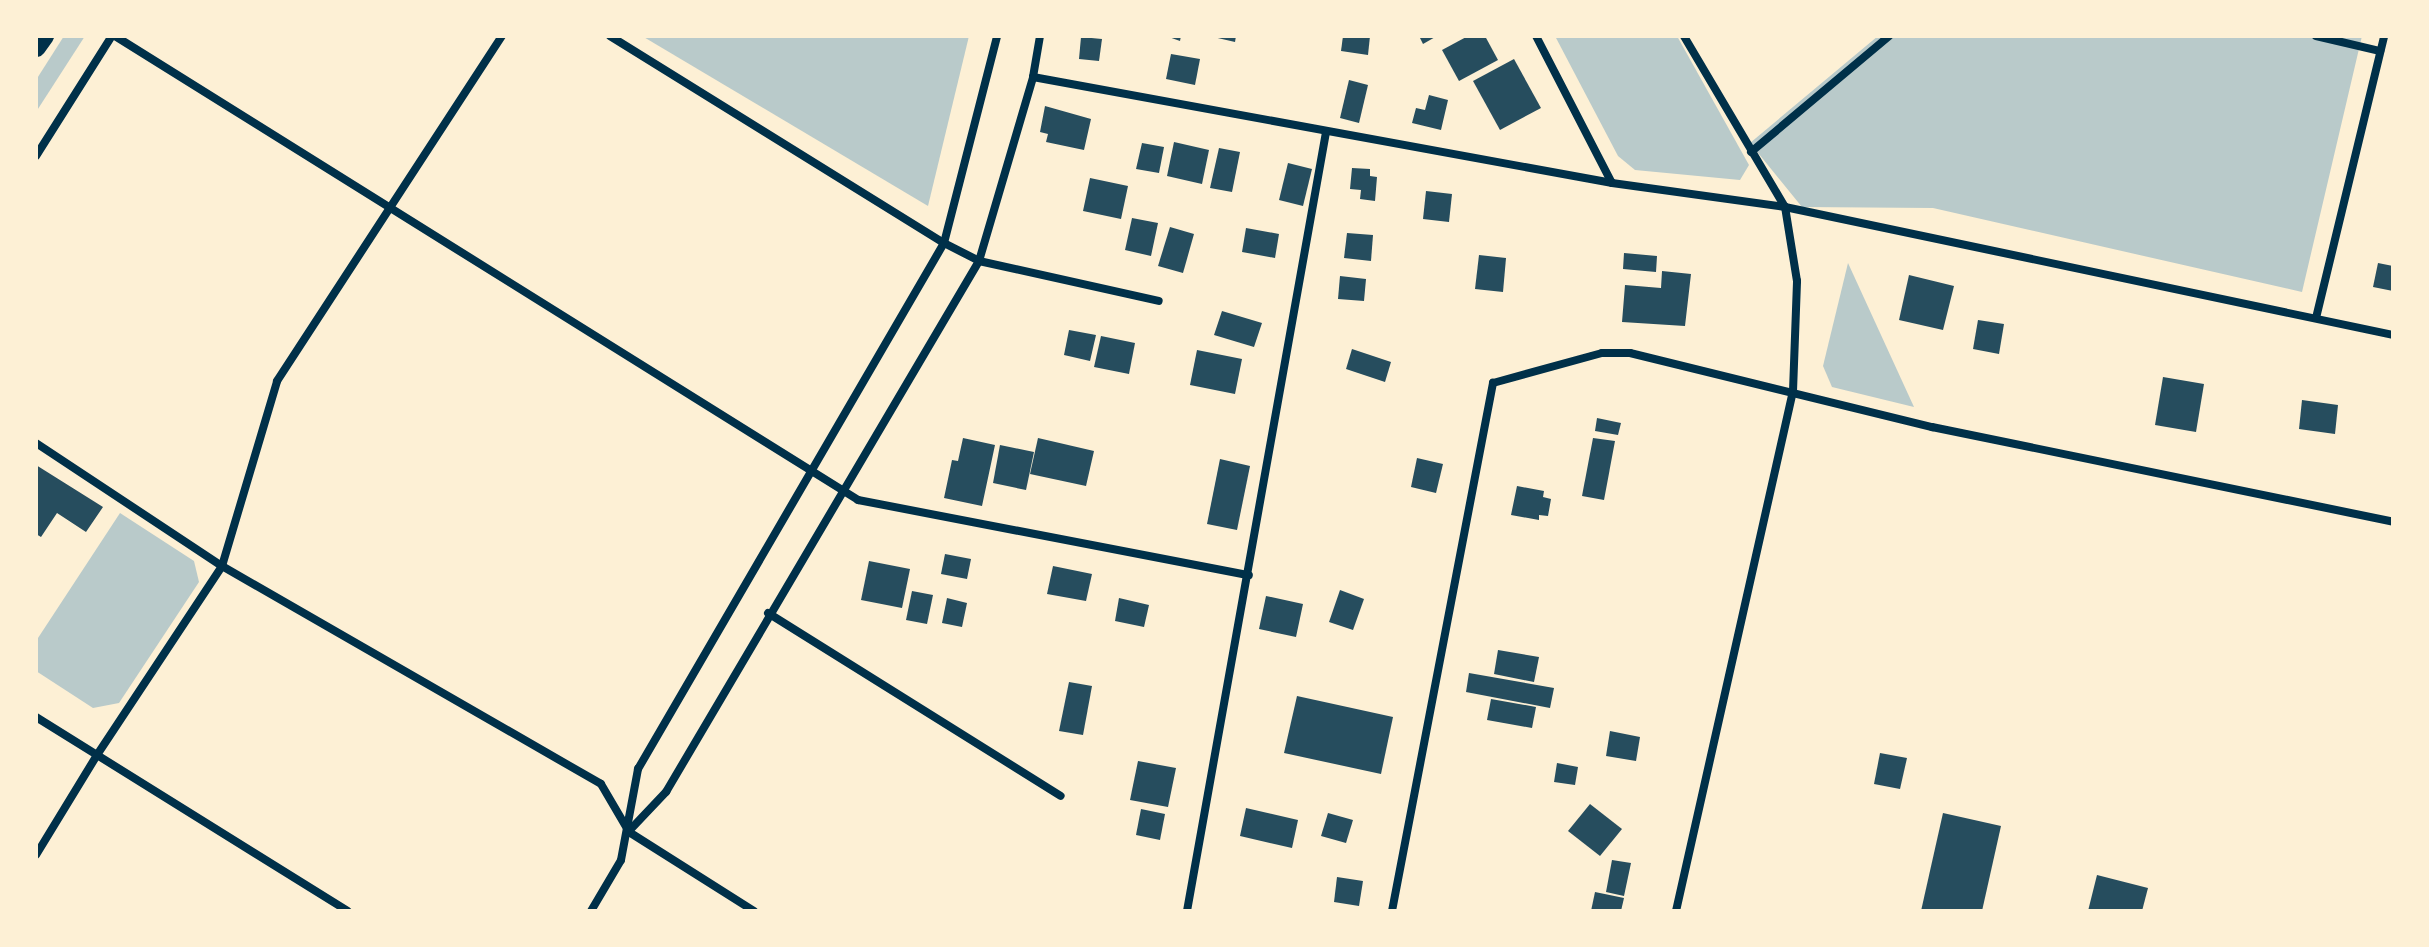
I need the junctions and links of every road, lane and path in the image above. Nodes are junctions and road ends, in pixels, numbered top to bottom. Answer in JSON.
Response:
{"nodes":[{"id":1,"x":44,"y":36,"type":"edge"},
{"id":2,"x":114,"y":36,"type":"edge"},
{"id":3,"x":502,"y":36,"type":"edge"},
{"id":4,"x":610,"y":36,"type":"edge"},
{"id":5,"x":997,"y":36,"type":"edge"},
{"id":6,"x":1040,"y":36,"type":"edge"},
{"id":7,"x":1536,"y":36,"type":"edge"},
{"id":8,"x":1684,"y":36,"type":"edge"},
{"id":9,"x":1889,"y":36,"type":"edge"},
{"id":10,"x":2316,"y":36,"type":"edge"},
{"id":11,"x":2384,"y":36,"type":"edge"},
{"id":12,"x":36,"y":47,"type":"edge"},
{"id":13,"x":2380,"y":51,"type":"junction"},
{"id":14,"x":1033,"y":77,"type":"junction"},
{"id":15,"x":1326,"y":132,"type":"junction"},
{"id":16,"x":1751,"y":152,"type":"junction"},
{"id":17,"x":36,"y":156,"type":"edge"},
{"id":18,"x":1612,"y":183,"type":"junction"},
{"id":19,"x":391,"y":206,"type":"junction"},
{"id":20,"x":1785,"y":207,"type":"junction"},
{"id":21,"x":944,"y":243,"type":"junction"},
{"id":22,"x":979,"y":261,"type":"junction"},
{"id":23,"x":1159,"y":301,"type":"dead end"},
{"id":24,"x":2316,"y":318,"type":"junction"},
{"id":25,"x":2393,"y":335,"type":"edge"},
{"id":26,"x":1793,"y":391,"type":"junction"},
{"id":27,"x":36,"y":443,"type":"edge"},
{"id":28,"x":811,"y":473,"type":"junction"},
{"id":29,"x":841,"y":491,"type":"junction"},
{"id":30,"x":2393,"y":522,"type":"edge"},
{"id":31,"x":222,"y":566,"type":"junction"},
{"id":32,"x":1249,"y":575,"type":"junction"},
{"id":33,"x":768,"y":613,"type":"junction"},
{"id":34,"x":36,"y":717,"type":"edge"},
{"id":35,"x":97,"y":755,"type":"junction"},
{"id":36,"x":1061,"y":796,"type":"dead end"},
{"id":37,"x":629,"y":832,"type":"junction"},
{"id":38,"x":36,"y":855,"type":"edge"},
{"id":39,"x":348,"y":911,"type":"edge"},
{"id":40,"x":591,"y":911,"type":"edge"},
{"id":41,"x":754,"y":911,"type":"edge"},
{"id":42,"x":1187,"y":911,"type":"edge"},
{"id":43,"x":1392,"y":911,"type":"edge"},
{"id":44,"x":1676,"y":911,"type":"edge"}],
"edges":[{"from":1,"to":12,"type":"main road"},
{"from":2,"to":17,"type":"street"},
{"from":2,"to":19,"type":"street"},
{"from":3,"to":19,"type":"street"},
{"from":4,"to":21,"type":"street"},
{"from":5,"to":21,"type":"street"},
{"from":6,"to":14,"type":"street"},
{"from":7,"to":18,"type":"street"},
{"from":8,"to":16,"type":"street"},
{"from":9,"to":16,"type":"street"},
{"from":10,"to":13,"type":"street"},
{"from":11,"to":13,"type":"street"},
{"from":13,"to":24,"type":"street"},
{"from":14,"to":15,"type":"street"},
{"from":14,"to":22,"type":"street"},
{"from":15,"to":18,"type":"street"},
{"from":15,"to":32,"type":"street"},
{"from":16,"to":20,"type":"street"},
{"from":18,"to":20,"type":"street"},
{"from":19,"to":28,"type":"street"},
{"from":19,"to":31,"type":"street"},
{"from":20,"to":24,"type":"street"},
{"from":20,"to":26,"type":"street"},
{"from":21,"to":22,"type":"street"},
{"from":21,"to":28,"type":"street"},
{"from":22,"to":23,"type":"street"},
{"from":22,"to":29,"type":"street"},
{"from":24,"to":25,"type":"street"},
{"from":26,"to":30,"type":"street"},
{"from":26,"to":43,"type":"street"},
{"from":26,"to":44,"type":"street"},
{"from":27,"to":31,"type":"street"},
{"from":28,"to":29,"type":"street"},
{"from":28,"to":37,"type":"street"},
{"from":29,"to":32,"type":"street"},
{"from":29,"to":33,"type":"street"},
{"from":31,"to":35,"type":"street"},
{"from":31,"to":37,"type":"street"},
{"from":32,"to":42,"type":"street"},
{"from":33,"to":36,"type":"street"},
{"from":33,"to":37,"type":"street"},
{"from":34,"to":35,"type":"street"},
{"from":35,"to":38,"type":"street"},
{"from":35,"to":39,"type":"street"},
{"from":37,"to":40,"type":"street"},
{"from":37,"to":41,"type":"street"}]}
